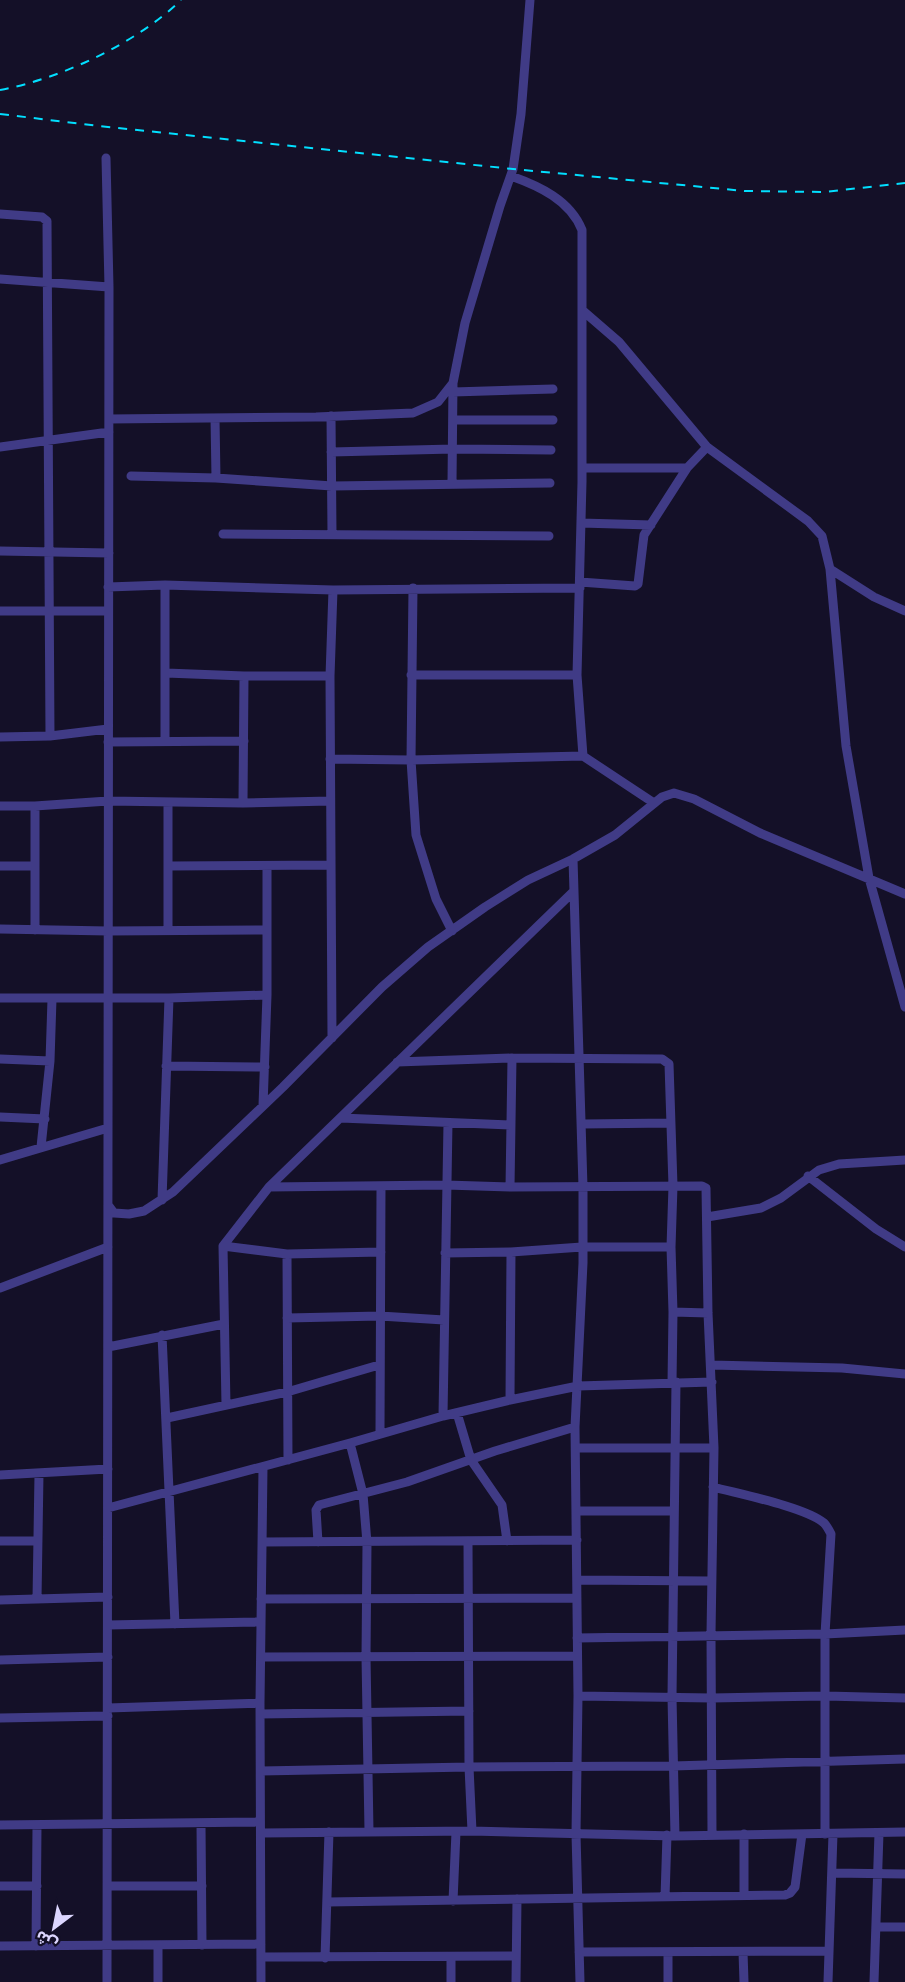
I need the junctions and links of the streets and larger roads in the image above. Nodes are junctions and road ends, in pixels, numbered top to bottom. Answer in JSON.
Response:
{"nodes":[{"id":1,"x":530,"y":0,"type":"edge"},
{"id":2,"x":106,"y":158,"type":"dead end"},
{"id":3,"x":511,"y":176,"type":"junction"},
{"id":4,"x":0,"y":214,"type":"edge"},
{"id":5,"x":0,"y":279,"type":"edge"},
{"id":6,"x":48,"y":281,"type":"junction"},
{"id":7,"x":109,"y":287,"type":"junction"},
{"id":8,"x":582,"y":310,"type":"junction"},
{"id":9,"x":453,"y":388,"type":"junction"},
{"id":10,"x":553,"y":389,"type":"dead end"},
{"id":11,"x":331,"y":416,"type":"junction"},
{"id":12,"x":215,"y":418,"type":"junction"},
{"id":13,"x":109,"y":419,"type":"junction"},
{"id":14,"x":453,"y":420,"type":"junction"},
{"id":15,"x":553,"y":420,"type":"dead end"},
{"id":16,"x":109,"y":432,"type":"junction"},
{"id":17,"x":48,"y":440,"type":"junction"},
{"id":18,"x":0,"y":447,"type":"edge"},
{"id":19,"x":707,"y":447,"type":"junction"},
{"id":20,"x":453,"y":449,"type":"junction"},
{"id":21,"x":551,"y":450,"type":"dead end"},
{"id":22,"x":332,"y":452,"type":"junction"},
{"id":23,"x":582,"y":468,"type":"junction"},
{"id":24,"x":687,"y":468,"type":"junction"},
{"id":25,"x":131,"y":476,"type":"dead end"},
{"id":26,"x":216,"y":478,"type":"junction"},
{"id":27,"x":453,"y":483,"type":"junction"},
{"id":28,"x":549,"y":483,"type":"dead end"},
{"id":29,"x":332,"y":486,"type":"junction"},
{"id":30,"x":581,"y":524,"type":"junction"},
{"id":31,"x":651,"y":525,"type":"junction"},
{"id":32,"x":223,"y":534,"type":"dead end"},
{"id":33,"x":332,"y":534,"type":"junction"},
{"id":34,"x":549,"y":536,"type":"dead end"},
{"id":35,"x":0,"y":551,"type":"edge"},
{"id":36,"x":49,"y":553,"type":"junction"},
{"id":37,"x":109,"y":553,"type":"junction"},
{"id":38,"x":830,"y":569,"type":"junction"},
{"id":39,"x":165,"y":585,"type":"junction"},
{"id":40,"x":580,"y":585,"type":"junction"},
{"id":41,"x":108,"y":587,"type":"junction"},
{"id":42,"x":413,"y":588,"type":"junction"},
{"id":43,"x":333,"y":590,"type":"junction"},
{"id":44,"x":0,"y":611,"type":"edge"},
{"id":45,"x":108,"y":611,"type":"junction"},
{"id":46,"x":905,"y":611,"type":"edge"},
{"id":47,"x":49,"y":612,"type":"junction"},
{"id":48,"x":166,"y":673,"type":"junction"},
{"id":49,"x":411,"y":675,"type":"junction"},
{"id":50,"x":578,"y":675,"type":"junction"},
{"id":51,"x":244,"y":676,"type":"junction"},
{"id":52,"x":330,"y":676,"type":"junction"},
{"id":53,"x":108,"y":729,"type":"junction"},
{"id":54,"x":50,"y":735,"type":"junction"},
{"id":55,"x":0,"y":737,"type":"edge"},
{"id":56,"x":165,"y":741,"type":"junction"},
{"id":57,"x":244,"y":741,"type":"junction"},
{"id":58,"x":108,"y":742,"type":"junction"},
{"id":59,"x":583,"y":756,"type":"junction"},
{"id":60,"x":330,"y":759,"type":"junction"},
{"id":61,"x":411,"y":760,"type":"junction"},
{"id":62,"x":108,"y":801,"type":"junction"},
{"id":63,"x":330,"y":801,"type":"junction"},
{"id":64,"x":168,"y":802,"type":"junction"},
{"id":65,"x":243,"y":803,"type":"junction"},
{"id":66,"x":654,"y":803,"type":"junction"},
{"id":67,"x":0,"y":806,"type":"edge"},
{"id":68,"x":35,"y":806,"type":"junction"},
{"id":69,"x":573,"y":859,"type":"junction"},
{"id":70,"x":0,"y":866,"type":"edge"},
{"id":71,"x":35,"y":866,"type":"junction"},
{"id":72,"x":169,"y":866,"type":"junction"},
{"id":73,"x":267,"y":866,"type":"junction"},
{"id":74,"x":330,"y":866,"type":"junction"},
{"id":75,"x":869,"y":878,"type":"junction"},
{"id":76,"x":574,"y":891,"type":"junction"},
{"id":77,"x":905,"y":894,"type":"edge"},
{"id":78,"x":0,"y":929,"type":"edge"},
{"id":79,"x":35,"y":930,"type":"junction"},
{"id":80,"x":168,"y":930,"type":"junction"},
{"id":81,"x":267,"y":930,"type":"junction"},
{"id":82,"x":108,"y":931,"type":"junction"},
{"id":83,"x":452,"y":931,"type":"junction"},
{"id":84,"x":267,"y":995,"type":"junction"},
{"id":85,"x":0,"y":998,"type":"edge"},
{"id":86,"x":108,"y":998,"type":"junction"},
{"id":87,"x":169,"y":998,"type":"junction"},
{"id":88,"x":52,"y":999,"type":"junction"},
{"id":89,"x":905,"y":1007,"type":"edge"},
{"id":90,"x":332,"y":1038,"type":"junction"},
{"id":91,"x":512,"y":1058,"type":"junction"},
{"id":92,"x":0,"y":1059,"type":"edge"},
{"id":93,"x":581,"y":1059,"type":"junction"},
{"id":94,"x":50,"y":1061,"type":"junction"},
{"id":95,"x":397,"y":1062,"type":"junction"},
{"id":96,"x":166,"y":1066,"type":"junction"},
{"id":97,"x":265,"y":1067,"type":"junction"},
{"id":98,"x":263,"y":1106,"type":"junction"},
{"id":99,"x":0,"y":1117,"type":"edge"},
{"id":100,"x":342,"y":1118,"type":"junction"},
{"id":101,"x":45,"y":1119,"type":"junction"},
{"id":102,"x":448,"y":1123,"type":"junction"},
{"id":103,"x":671,"y":1123,"type":"junction"},
{"id":104,"x":582,"y":1124,"type":"junction"},
{"id":105,"x":511,"y":1125,"type":"junction"},
{"id":106,"x":108,"y":1128,"type":"junction"},
{"id":107,"x":41,"y":1147,"type":"junction"},
{"id":108,"x":0,"y":1160,"type":"edge"},
{"id":109,"x":905,"y":1160,"type":"edge"},
{"id":110,"x":808,"y":1176,"type":"junction"},
{"id":111,"x":446,"y":1185,"type":"junction"},
{"id":112,"x":673,"y":1186,"type":"junction"},
{"id":113,"x":269,"y":1187,"type":"junction"},
{"id":114,"x":381,"y":1187,"type":"junction"},
{"id":115,"x":510,"y":1187,"type":"junction"},
{"id":116,"x":583,"y":1187,"type":"junction"},
{"id":117,"x":162,"y":1200,"type":"junction"},
{"id":118,"x":108,"y":1206,"type":"junction"},
{"id":119,"x":707,"y":1217,"type":"junction"},
{"id":120,"x":108,"y":1246,"type":"junction"},
{"id":121,"x":223,"y":1246,"type":"junction"},
{"id":122,"x":582,"y":1247,"type":"junction"},
{"id":123,"x":671,"y":1247,"type":"junction"},
{"id":124,"x":905,"y":1247,"type":"edge"},
{"id":125,"x":381,"y":1252,"type":"junction"},
{"id":126,"x":445,"y":1252,"type":"junction"},
{"id":127,"x":511,"y":1252,"type":"junction"},
{"id":128,"x":287,"y":1254,"type":"junction"},
{"id":129,"x":0,"y":1288,"type":"edge"},
{"id":130,"x":673,"y":1312,"type":"junction"},
{"id":131,"x":708,"y":1313,"type":"junction"},
{"id":132,"x":380,"y":1316,"type":"junction"},
{"id":133,"x":287,"y":1318,"type":"junction"},
{"id":134,"x":444,"y":1320,"type":"junction"},
{"id":135,"x":224,"y":1324,"type":"junction"},
{"id":136,"x":162,"y":1335,"type":"junction"},
{"id":137,"x":108,"y":1347,"type":"junction"},
{"id":138,"x":380,"y":1365,"type":"junction"},
{"id":139,"x":711,"y":1365,"type":"junction"},
{"id":140,"x":905,"y":1374,"type":"edge"},
{"id":141,"x":712,"y":1382,"type":"junction"},
{"id":142,"x":674,"y":1383,"type":"junction"},
{"id":143,"x":578,"y":1386,"type":"junction"},
{"id":144,"x":287,"y":1392,"type":"junction"},
{"id":145,"x":510,"y":1400,"type":"junction"},
{"id":146,"x":226,"y":1405,"type":"junction"},
{"id":147,"x":457,"y":1413,"type":"junction"},
{"id":148,"x":443,"y":1416,"type":"junction"},
{"id":149,"x":167,"y":1418,"type":"junction"},
{"id":150,"x":575,"y":1427,"type":"junction"},
{"id":151,"x":380,"y":1433,"type":"junction"},
{"id":152,"x":350,"y":1443,"type":"junction"},
{"id":153,"x":576,"y":1448,"type":"junction"},
{"id":154,"x":675,"y":1448,"type":"junction"},
{"id":155,"x":714,"y":1449,"type":"junction"},
{"id":156,"x":288,"y":1460,"type":"junction"},
{"id":157,"x":471,"y":1460,"type":"junction"},
{"id":158,"x":263,"y":1467,"type":"junction"},
{"id":159,"x":108,"y":1469,"type":"junction"},
{"id":160,"x":39,"y":1474,"type":"junction"},
{"id":161,"x":0,"y":1475,"type":"edge"},
{"id":162,"x":713,"y":1487,"type":"junction"},
{"id":163,"x":170,"y":1492,"type":"junction"},
{"id":164,"x":363,"y":1494,"type":"junction"},
{"id":165,"x":108,"y":1508,"type":"junction"},
{"id":166,"x":576,"y":1511,"type":"junction"},
{"id":167,"x":674,"y":1511,"type":"junction"},
{"id":168,"x":577,"y":1540,"type":"junction"},
{"id":169,"x":0,"y":1541,"type":"edge"},
{"id":170,"x":38,"y":1541,"type":"junction"},
{"id":171,"x":468,"y":1541,"type":"junction"},
{"id":172,"x":507,"y":1541,"type":"junction"},
{"id":173,"x":262,"y":1542,"type":"junction"},
{"id":174,"x":318,"y":1542,"type":"junction"},
{"id":175,"x":368,"y":1543,"type":"junction"},
{"id":176,"x":577,"y":1580,"type":"junction"},
{"id":177,"x":673,"y":1580,"type":"junction"},
{"id":178,"x":711,"y":1581,"type":"junction"},
{"id":179,"x":108,"y":1597,"type":"junction"},
{"id":180,"x":469,"y":1598,"type":"junction"},
{"id":181,"x":577,"y":1598,"type":"junction"},
{"id":182,"x":37,"y":1599,"type":"junction"},
{"id":183,"x":261,"y":1599,"type":"junction"},
{"id":184,"x":367,"y":1599,"type":"junction"},
{"id":185,"x":0,"y":1600,"type":"edge"},
{"id":186,"x":260,"y":1622,"type":"junction"},
{"id":187,"x":175,"y":1624,"type":"junction"},
{"id":188,"x":108,"y":1625,"type":"junction"},
{"id":189,"x":905,"y":1630,"type":"edge"},
{"id":190,"x":711,"y":1634,"type":"junction"},
{"id":191,"x":825,"y":1634,"type":"junction"},
{"id":192,"x":673,"y":1636,"type":"junction"},
{"id":193,"x":577,"y":1638,"type":"junction"},
{"id":194,"x":469,"y":1655,"type":"junction"},
{"id":195,"x":577,"y":1656,"type":"junction"},
{"id":196,"x":108,"y":1657,"type":"junction"},
{"id":197,"x":261,"y":1657,"type":"junction"},
{"id":198,"x":366,"y":1658,"type":"junction"},
{"id":199,"x":0,"y":1660,"type":"edge"},
{"id":200,"x":578,"y":1696,"type":"junction"},
{"id":201,"x":826,"y":1696,"type":"junction"},
{"id":202,"x":672,"y":1697,"type":"junction"},
{"id":203,"x":712,"y":1698,"type":"junction"},
{"id":204,"x":905,"y":1698,"type":"edge"},
{"id":205,"x":260,"y":1703,"type":"junction"},
{"id":206,"x":469,"y":1711,"type":"junction"},
{"id":207,"x":108,"y":1712,"type":"junction"},
{"id":208,"x":367,"y":1712,"type":"junction"},
{"id":209,"x":260,"y":1714,"type":"junction"},
{"id":210,"x":0,"y":1718,"type":"edge"},
{"id":211,"x":905,"y":1759,"type":"edge"},
{"id":212,"x":825,"y":1761,"type":"junction"},
{"id":213,"x":712,"y":1764,"type":"junction"},
{"id":214,"x":578,"y":1766,"type":"junction"},
{"id":215,"x":673,"y":1766,"type":"junction"},
{"id":216,"x":469,"y":1767,"type":"junction"},
{"id":217,"x":369,"y":1769,"type":"junction"},
{"id":218,"x":261,"y":1771,"type":"junction"},
{"id":219,"x":260,"y":1822,"type":"junction"},
{"id":220,"x":107,"y":1823,"type":"junction"},
{"id":221,"x":201,"y":1824,"type":"junction"},
{"id":222,"x":0,"y":1825,"type":"edge"},
{"id":223,"x":37,"y":1826,"type":"junction"},
{"id":224,"x":369,"y":1831,"type":"junction"},
{"id":225,"x":472,"y":1831,"type":"junction"},
{"id":226,"x":329,"y":1832,"type":"junction"},
{"id":227,"x":456,"y":1832,"type":"junction"},
{"id":228,"x":905,"y":1832,"type":"edge"},
{"id":229,"x":262,"y":1833,"type":"junction"},
{"id":230,"x":879,"y":1833,"type":"junction"},
{"id":231,"x":576,"y":1834,"type":"junction"},
{"id":232,"x":712,"y":1834,"type":"junction"},
{"id":233,"x":744,"y":1834,"type":"junction"},
{"id":234,"x":802,"y":1834,"type":"junction"},
{"id":235,"x":829,"y":1834,"type":"junction"},
{"id":236,"x":671,"y":1836,"type":"junction"},
{"id":237,"x":832,"y":1873,"type":"junction"},
{"id":238,"x":878,"y":1874,"type":"junction"},
{"id":239,"x":905,"y":1875,"type":"edge"},
{"id":240,"x":0,"y":1886,"type":"edge"},
{"id":241,"x":37,"y":1886,"type":"junction"},
{"id":242,"x":107,"y":1886,"type":"junction"},
{"id":243,"x":202,"y":1886,"type":"junction"},
{"id":244,"x":744,"y":1895,"type":"junction"},
{"id":245,"x":665,"y":1897,"type":"junction"},
{"id":246,"x":517,"y":1899,"type":"junction"},
{"id":247,"x":578,"y":1899,"type":"junction"},
{"id":248,"x":453,"y":1900,"type":"junction"},
{"id":249,"x":327,"y":1902,"type":"junction"},
{"id":250,"x":876,"y":1927,"type":"junction"},
{"id":251,"x":905,"y":1927,"type":"edge"},
{"id":252,"x":107,"y":1944,"type":"junction"},
{"id":253,"x":261,"y":1944,"type":"junction"},
{"id":254,"x":202,"y":1945,"type":"junction"},
{"id":255,"x":0,"y":1946,"type":"edge"},
{"id":256,"x":36,"y":1946,"type":"junction"},
{"id":257,"x":159,"y":1946,"type":"junction"},
{"id":258,"x":829,"y":1951,"type":"junction"},
{"id":259,"x":579,"y":1952,"type":"junction"},
{"id":260,"x":668,"y":1952,"type":"junction"},
{"id":261,"x":743,"y":1952,"type":"junction"},
{"id":262,"x":516,"y":1956,"type":"junction"},
{"id":263,"x":261,"y":1958,"type":"junction"},
{"id":264,"x":325,"y":1958,"type":"junction"},
{"id":265,"x":451,"y":1958,"type":"junction"},
{"id":266,"x":107,"y":1982,"type":"edge"},
{"id":267,"x":158,"y":1982,"type":"edge"},
{"id":268,"x":261,"y":1982,"type":"edge"},
{"id":269,"x":451,"y":1982,"type":"edge"},
{"id":270,"x":516,"y":1982,"type":"edge"},
{"id":271,"x":580,"y":1982,"type":"edge"},
{"id":272,"x":668,"y":1982,"type":"edge"},
{"id":273,"x":744,"y":1982,"type":"edge"},
{"id":274,"x":828,"y":1982,"type":"edge"},
{"id":275,"x":874,"y":1982,"type":"edge"}],
"edges":[{"from":1,"to":3,"type":"street"},
{"from":2,"to":7,"type":"street"},
{"from":3,"to":8,"type":"street"},
{"from":3,"to":9,"type":"street"},
{"from":4,"to":6,"type":"street"},
{"from":5,"to":6,"type":"street"},
{"from":6,"to":7,"type":"street"},
{"from":6,"to":17,"type":"street"},
{"from":7,"to":13,"type":"street"},
{"from":8,"to":19,"type":"street"},
{"from":8,"to":23,"type":"street"},
{"from":9,"to":10,"type":"street"},
{"from":9,"to":11,"type":"street"},
{"from":9,"to":14,"type":"street"},
{"from":11,"to":12,"type":"street"},
{"from":11,"to":22,"type":"street"},
{"from":12,"to":13,"type":"street"},
{"from":12,"to":26,"type":"street"},
{"from":13,"to":16,"type":"street"},
{"from":14,"to":15,"type":"street"},
{"from":14,"to":20,"type":"street"},
{"from":16,"to":17,"type":"street"},
{"from":16,"to":37,"type":"street"},
{"from":17,"to":18,"type":"street"},
{"from":17,"to":36,"type":"street"},
{"from":19,"to":24,"type":"street"},
{"from":19,"to":38,"type":"street"},
{"from":20,"to":21,"type":"street"},
{"from":20,"to":22,"type":"street"},
{"from":20,"to":27,"type":"street"},
{"from":22,"to":29,"type":"street"},
{"from":23,"to":24,"type":"street"},
{"from":23,"to":30,"type":"street"},
{"from":24,"to":31,"type":"street"},
{"from":25,"to":26,"type":"street"},
{"from":26,"to":29,"type":"street"},
{"from":27,"to":28,"type":"street"},
{"from":27,"to":29,"type":"street"},
{"from":29,"to":33,"type":"street"},
{"from":30,"to":31,"type":"street"},
{"from":30,"to":40,"type":"street"},
{"from":31,"to":40,"type":"street"},
{"from":32,"to":33,"type":"street"},
{"from":33,"to":34,"type":"street"},
{"from":35,"to":36,"type":"street"},
{"from":36,"to":37,"type":"street"},
{"from":36,"to":47,"type":"street"},
{"from":37,"to":41,"type":"street"},
{"from":38,"to":46,"type":"street"},
{"from":38,"to":75,"type":"street"},
{"from":39,"to":41,"type":"street"},
{"from":39,"to":43,"type":"street"},
{"from":39,"to":48,"type":"street"},
{"from":40,"to":42,"type":"street"},
{"from":40,"to":50,"type":"street"},
{"from":41,"to":45,"type":"street"},
{"from":42,"to":43,"type":"street"},
{"from":42,"to":49,"type":"street"},
{"from":43,"to":52,"type":"street"},
{"from":44,"to":47,"type":"street"},
{"from":45,"to":47,"type":"street"},
{"from":45,"to":53,"type":"street"},
{"from":47,"to":54,"type":"street"},
{"from":48,"to":51,"type":"street"},
{"from":48,"to":56,"type":"street"},
{"from":49,"to":50,"type":"street"},
{"from":49,"to":61,"type":"street"},
{"from":50,"to":59,"type":"street"},
{"from":51,"to":52,"type":"street"},
{"from":51,"to":57,"type":"street"},
{"from":52,"to":60,"type":"street"},
{"from":53,"to":54,"type":"street"},
{"from":53,"to":58,"type":"street"},
{"from":54,"to":55,"type":"street"},
{"from":56,"to":57,"type":"street"},
{"from":56,"to":58,"type":"street"},
{"from":57,"to":65,"type":"street"},
{"from":58,"to":62,"type":"street"},
{"from":59,"to":61,"type":"street"},
{"from":59,"to":66,"type":"street"},
{"from":60,"to":61,"type":"street"},
{"from":60,"to":63,"type":"street"},
{"from":61,"to":83,"type":"street"},
{"from":62,"to":64,"type":"street"},
{"from":62,"to":68,"type":"street"},
{"from":62,"to":82,"type":"street"},
{"from":63,"to":65,"type":"street"},
{"from":63,"to":74,"type":"street"},
{"from":64,"to":65,"type":"street"},
{"from":64,"to":72,"type":"street"},
{"from":66,"to":69,"type":"street"},
{"from":66,"to":75,"type":"street"},
{"from":67,"to":68,"type":"street"},
{"from":68,"to":71,"type":"street"},
{"from":69,"to":76,"type":"street"},
{"from":69,"to":83,"type":"street"},
{"from":70,"to":71,"type":"street"},
{"from":71,"to":79,"type":"street"},
{"from":72,"to":73,"type":"street"},
{"from":72,"to":80,"type":"street"},
{"from":73,"to":74,"type":"street"},
{"from":73,"to":81,"type":"street"},
{"from":74,"to":90,"type":"street"},
{"from":75,"to":77,"type":"street"},
{"from":75,"to":89,"type":"street"},
{"from":76,"to":93,"type":"street"},
{"from":76,"to":95,"type":"street"},
{"from":78,"to":79,"type":"street"},
{"from":79,"to":82,"type":"street"},
{"from":80,"to":81,"type":"street"},
{"from":80,"to":82,"type":"street"},
{"from":81,"to":84,"type":"street"},
{"from":82,"to":86,"type":"street"},
{"from":83,"to":90,"type":"street"},
{"from":84,"to":87,"type":"street"},
{"from":84,"to":97,"type":"street"},
{"from":85,"to":88,"type":"street"},
{"from":86,"to":87,"type":"street"},
{"from":86,"to":88,"type":"street"},
{"from":86,"to":106,"type":"street"},
{"from":87,"to":96,"type":"street"},
{"from":88,"to":94,"type":"street"},
{"from":90,"to":98,"type":"street"},
{"from":91,"to":93,"type":"street"},
{"from":91,"to":95,"type":"street"},
{"from":91,"to":105,"type":"street"},
{"from":92,"to":94,"type":"street"},
{"from":93,"to":103,"type":"street"},
{"from":93,"to":104,"type":"street"},
{"from":94,"to":101,"type":"street"},
{"from":95,"to":100,"type":"street"},
{"from":96,"to":97,"type":"street"},
{"from":96,"to":117,"type":"street"},
{"from":97,"to":98,"type":"street"},
{"from":98,"to":117,"type":"street"},
{"from":99,"to":101,"type":"street"},
{"from":100,"to":102,"type":"street"},
{"from":100,"to":113,"type":"street"},
{"from":101,"to":107,"type":"street"},
{"from":102,"to":105,"type":"street"},
{"from":102,"to":111,"type":"street"},
{"from":103,"to":104,"type":"street"},
{"from":103,"to":112,"type":"street"},
{"from":104,"to":116,"type":"street"},
{"from":105,"to":115,"type":"street"},
{"from":106,"to":107,"type":"street"},
{"from":106,"to":118,"type":"street"},
{"from":107,"to":108,"type":"street"},
{"from":109,"to":110,"type":"street"},
{"from":110,"to":119,"type":"street"},
{"from":110,"to":124,"type":"street"},
{"from":111,"to":114,"type":"street"},
{"from":111,"to":115,"type":"street"},
{"from":111,"to":126,"type":"street"},
{"from":112,"to":116,"type":"street"},
{"from":112,"to":119,"type":"street"},
{"from":112,"to":123,"type":"street"},
{"from":113,"to":114,"type":"street"},
{"from":113,"to":121,"type":"street"},
{"from":114,"to":125,"type":"street"},
{"from":115,"to":116,"type":"street"},
{"from":116,"to":122,"type":"street"},
{"from":117,"to":118,"type":"street"},
{"from":118,"to":120,"type":"street"},
{"from":119,"to":131,"type":"street"},
{"from":120,"to":129,"type":"street"},
{"from":120,"to":137,"type":"street"},
{"from":121,"to":128,"type":"street"},
{"from":121,"to":135,"type":"street"},
{"from":122,"to":123,"type":"street"},
{"from":122,"to":127,"type":"street"},
{"from":122,"to":143,"type":"street"},
{"from":123,"to":130,"type":"street"},
{"from":125,"to":128,"type":"street"},
{"from":125,"to":132,"type":"street"},
{"from":126,"to":127,"type":"street"},
{"from":126,"to":134,"type":"street"},
{"from":127,"to":145,"type":"street"},
{"from":128,"to":133,"type":"street"},
{"from":130,"to":131,"type":"street"},
{"from":130,"to":142,"type":"street"},
{"from":131,"to":139,"type":"street"},
{"from":132,"to":133,"type":"street"},
{"from":132,"to":134,"type":"street"},
{"from":132,"to":138,"type":"street"},
{"from":133,"to":144,"type":"street"},
{"from":134,"to":148,"type":"street"},
{"from":135,"to":136,"type":"street"},
{"from":135,"to":146,"type":"street"},
{"from":136,"to":137,"type":"street"},
{"from":136,"to":149,"type":"street"},
{"from":137,"to":159,"type":"street"},
{"from":138,"to":144,"type":"street"},
{"from":138,"to":151,"type":"street"},
{"from":139,"to":140,"type":"street"},
{"from":139,"to":141,"type":"street"},
{"from":141,"to":142,"type":"street"},
{"from":141,"to":155,"type":"street"},
{"from":142,"to":143,"type":"street"},
{"from":142,"to":154,"type":"street"},
{"from":143,"to":145,"type":"street"},
{"from":143,"to":150,"type":"street"},
{"from":144,"to":146,"type":"street"},
{"from":144,"to":156,"type":"street"},
{"from":145,"to":147,"type":"street"},
{"from":146,"to":149,"type":"street"},
{"from":147,"to":148,"type":"street"},
{"from":147,"to":157,"type":"street"},
{"from":148,"to":151,"type":"street"},
{"from":149,"to":163,"type":"street"},
{"from":150,"to":153,"type":"street"},
{"from":150,"to":157,"type":"street"},
{"from":151,"to":152,"type":"street"},
{"from":152,"to":156,"type":"street"},
{"from":152,"to":164,"type":"street"},
{"from":153,"to":154,"type":"street"},
{"from":153,"to":166,"type":"street"},
{"from":154,"to":155,"type":"street"},
{"from":154,"to":167,"type":"street"},
{"from":155,"to":162,"type":"street"},
{"from":156,"to":158,"type":"street"},
{"from":157,"to":164,"type":"street"},
{"from":157,"to":172,"type":"street"},
{"from":158,"to":163,"type":"street"},
{"from":158,"to":173,"type":"street"},
{"from":159,"to":160,"type":"street"},
{"from":159,"to":165,"type":"street"},
{"from":160,"to":161,"type":"street"},
{"from":160,"to":170,"type":"street"},
{"from":162,"to":178,"type":"street"},
{"from":162,"to":191,"type":"street"},
{"from":163,"to":165,"type":"street"},
{"from":163,"to":187,"type":"street"},
{"from":164,"to":174,"type":"street"},
{"from":164,"to":175,"type":"street"},
{"from":165,"to":179,"type":"street"},
{"from":166,"to":167,"type":"street"},
{"from":166,"to":168,"type":"street"},
{"from":167,"to":177,"type":"street"},
{"from":168,"to":172,"type":"street"},
{"from":168,"to":176,"type":"street"},
{"from":169,"to":170,"type":"street"},
{"from":170,"to":182,"type":"street"},
{"from":171,"to":172,"type":"street"},
{"from":171,"to":175,"type":"street"},
{"from":171,"to":180,"type":"street"},
{"from":173,"to":174,"type":"street"},
{"from":173,"to":183,"type":"street"},
{"from":174,"to":175,"type":"street"},
{"from":175,"to":184,"type":"street"},
{"from":176,"to":177,"type":"street"},
{"from":176,"to":181,"type":"street"},
{"from":177,"to":178,"type":"street"},
{"from":177,"to":192,"type":"street"},
{"from":178,"to":190,"type":"street"},
{"from":179,"to":182,"type":"street"},
{"from":179,"to":188,"type":"street"},
{"from":180,"to":181,"type":"street"},
{"from":180,"to":184,"type":"street"},
{"from":180,"to":194,"type":"street"},
{"from":181,"to":193,"type":"street"},
{"from":182,"to":185,"type":"street"},
{"from":183,"to":184,"type":"street"},
{"from":183,"to":186,"type":"street"},
{"from":184,"to":198,"type":"street"},
{"from":186,"to":187,"type":"street"},
{"from":186,"to":197,"type":"street"},
{"from":187,"to":188,"type":"street"},
{"from":188,"to":196,"type":"street"},
{"from":189,"to":191,"type":"street"},
{"from":190,"to":191,"type":"street"},
{"from":190,"to":192,"type":"street"},
{"from":190,"to":203,"type":"street"},
{"from":191,"to":201,"type":"street"},
{"from":192,"to":193,"type":"street"},
{"from":192,"to":202,"type":"street"},
{"from":193,"to":195,"type":"street"},
{"from":194,"to":195,"type":"street"},
{"from":194,"to":198,"type":"street"},
{"from":194,"to":206,"type":"street"},
{"from":195,"to":200,"type":"street"},
{"from":196,"to":199,"type":"street"},
{"from":196,"to":207,"type":"street"},
{"from":197,"to":198,"type":"street"},
{"from":197,"to":205,"type":"street"},
{"from":198,"to":208,"type":"street"},
{"from":200,"to":202,"type":"street"},
{"from":200,"to":214,"type":"street"},
{"from":201,"to":203,"type":"street"},
{"from":201,"to":204,"type":"street"},
{"from":201,"to":212,"type":"street"},
{"from":202,"to":203,"type":"street"},
{"from":202,"to":215,"type":"street"},
{"from":203,"to":213,"type":"street"},
{"from":205,"to":207,"type":"street"},
{"from":205,"to":209,"type":"street"},
{"from":206,"to":208,"type":"street"},
{"from":206,"to":216,"type":"street"},
{"from":207,"to":210,"type":"street"},
{"from":207,"to":220,"type":"street"},
{"from":208,"to":209,"type":"street"},
{"from":208,"to":217,"type":"street"},
{"from":209,"to":218,"type":"street"},
{"from":211,"to":212,"type":"street"},
{"from":212,"to":213,"type":"street"},
{"from":212,"to":235,"type":"street"},
{"from":213,"to":215,"type":"street"},
{"from":213,"to":232,"type":"street"},
{"from":214,"to":215,"type":"street"},
{"from":214,"to":216,"type":"street"},
{"from":214,"to":231,"type":"street"},
{"from":215,"to":236,"type":"street"},
{"from":216,"to":217,"type":"street"},
{"from":216,"to":225,"type":"street"},
{"from":217,"to":218,"type":"street"},
{"from":217,"to":224,"type":"street"},
{"from":218,"to":219,"type":"street"},
{"from":219,"to":221,"type":"street"},
{"from":219,"to":229,"type":"street"},
{"from":220,"to":221,"type":"street"},
{"from":220,"to":223,"type":"street"},
{"from":220,"to":242,"type":"street"},
{"from":221,"to":243,"type":"street"},
{"from":222,"to":223,"type":"street"},
{"from":223,"to":241,"type":"street"},
{"from":224,"to":226,"type":"street"},
{"from":224,"to":227,"type":"street"},
{"from":225,"to":227,"type":"street"},
{"from":225,"to":231,"type":"street"},
{"from":226,"to":229,"type":"street"},
{"from":226,"to":249,"type":"street"},
{"from":227,"to":248,"type":"street"},
{"from":228,"to":230,"type":"street"},
{"from":229,"to":253,"type":"street"},
{"from":230,"to":235,"type":"street"},
{"from":230,"to":238,"type":"street"},
{"from":231,"to":236,"type":"street"},
{"from":231,"to":247,"type":"street"},
{"from":232,"to":233,"type":"street"},
{"from":232,"to":236,"type":"street"},
{"from":233,"to":234,"type":"street"},
{"from":233,"to":244,"type":"street"},
{"from":234,"to":235,"type":"street"},
{"from":234,"to":244,"type":"street"},
{"from":235,"to":237,"type":"street"},
{"from":236,"to":245,"type":"street"},
{"from":237,"to":238,"type":"street"},
{"from":237,"to":258,"type":"street"},
{"from":238,"to":239,"type":"street"},
{"from":238,"to":250,"type":"street"},
{"from":240,"to":241,"type":"street"},
{"from":241,"to":256,"type":"street"},
{"from":242,"to":243,"type":"street"},
{"from":242,"to":252,"type":"street"},
{"from":243,"to":254,"type":"street"},
{"from":244,"to":245,"type":"street"},
{"from":245,"to":247,"type":"street"},
{"from":246,"to":247,"type":"street"},
{"from":246,"to":248,"type":"street"},
{"from":246,"to":262,"type":"street"},
{"from":247,"to":259,"type":"street"},
{"from":248,"to":249,"type":"street"},
{"from":249,"to":264,"type":"street"},
{"from":250,"to":251,"type":"street"},
{"from":250,"to":275,"type":"street"},
{"from":252,"to":256,"type":"street"},
{"from":252,"to":257,"type":"street"},
{"from":252,"to":266,"type":"street"},
{"from":253,"to":254,"type":"street"},
{"from":253,"to":263,"type":"street"},
{"from":254,"to":257,"type":"street"},
{"from":255,"to":256,"type":"street"},
{"from":257,"to":267,"type":"street"},
{"from":258,"to":261,"type":"street"},
{"from":258,"to":274,"type":"street"},
{"from":259,"to":260,"type":"street"},
{"from":259,"to":271,"type":"street"},
{"from":260,"to":261,"type":"street"},
{"from":260,"to":272,"type":"street"},
{"from":261,"to":273,"type":"street"},
{"from":262,"to":265,"type":"street"},
{"from":262,"to":270,"type":"street"},
{"from":263,"to":264,"type":"street"},
{"from":263,"to":268,"type":"street"},
{"from":264,"to":265,"type":"street"},
{"from":265,"to":269,"type":"street"}]}
